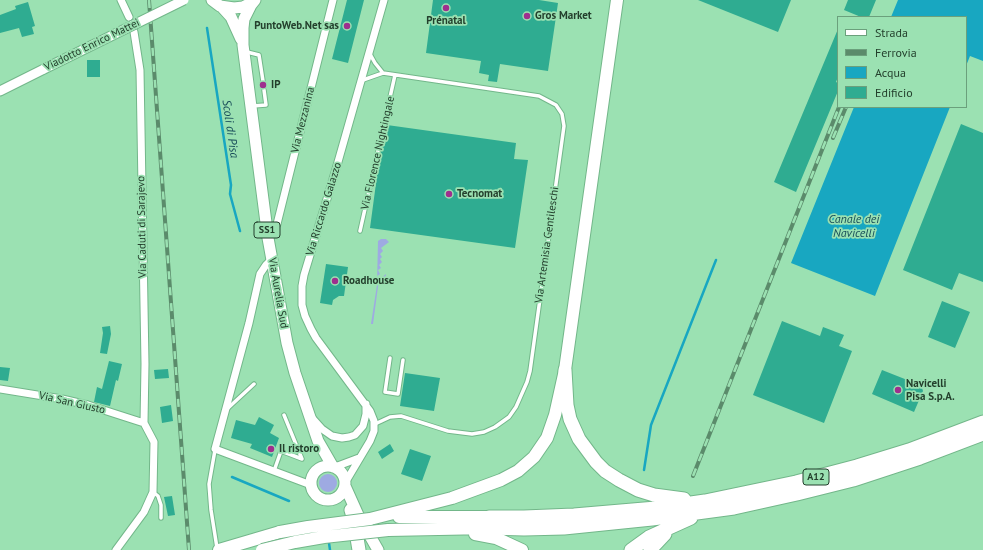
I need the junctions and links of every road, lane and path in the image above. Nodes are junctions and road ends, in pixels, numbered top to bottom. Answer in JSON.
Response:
{"nodes":[{"id":1,"x":121,"y":0,"type":"edge"},
{"id":2,"x":184,"y":0,"type":"edge"},
{"id":3,"x":255,"y":0,"type":"edge"},
{"id":4,"x":333,"y":0,"type":"edge"},
{"id":5,"x":384,"y":0,"type":"edge"},
{"id":6,"x":617,"y":0,"type":"edge"},
{"id":7,"x":216,"y":3,"type":"edge"},
{"id":8,"x":129,"y":17,"type":"dead end"},
{"id":9,"x":134,"y":32,"type":"dead end"},
{"id":10,"x":243,"y":48,"type":"junction"},
{"id":11,"x":370,"y":53,"type":"junction"},
{"id":12,"x":383,"y":73,"type":"junction"},
{"id":13,"x":395,"y":75,"type":"junction"},
{"id":14,"x":263,"y":81,"type":"dead end"},
{"id":15,"x":361,"y":81,"type":"junction"},
{"id":16,"x":264,"y":90,"type":"dead end"},
{"id":17,"x":0,"y":91,"type":"edge"},
{"id":18,"x":251,"y":106,"type":"junction"},
{"id":19,"x":360,"y":231,"type":"dead end"},
{"id":20,"x":268,"y":238,"type":"junction"},
{"id":21,"x":272,"y":259,"type":"junction"},
{"id":22,"x":390,"y":358,"type":"dead end"},
{"id":23,"x":403,"y":360,"type":"dead end"},
{"id":24,"x":565,"y":370,"type":"junction"},
{"id":25,"x":254,"y":384,"type":"dead end"},
{"id":26,"x":0,"y":389,"type":"edge"},
{"id":27,"x":366,"y":404,"type":"junction"},
{"id":28,"x":305,"y":406,"type":"junction"},
{"id":29,"x":225,"y":411,"type":"junction"},
{"id":30,"x":284,"y":415,"type":"dead end"},
{"id":31,"x":983,"y":422,"type":"edge"},
{"id":32,"x":144,"y":423,"type":"junction"},
{"id":33,"x":375,"y":424,"type":"junction"},
{"id":34,"x":983,"y":434,"type":"edge"},
{"id":35,"x":318,"y":441,"type":"junction"},
{"id":36,"x":215,"y":449,"type":"junction"},
{"id":37,"x":359,"y":458,"type":"junction"},
{"id":38,"x":334,"y":467,"type":"junction"},
{"id":39,"x":318,"y":469,"type":"junction"},
{"id":40,"x":274,"y":471,"type":"junction"},
{"id":41,"x":345,"y":484,"type":"junction"},
{"id":42,"x":311,"y":485,"type":"junction"},
{"id":43,"x":153,"y":492,"type":"junction"},
{"id":44,"x":334,"y":499,"type":"junction"},
{"id":45,"x":706,"y":506,"type":"junction"},
{"id":46,"x":354,"y":513,"type":"junction"},
{"id":47,"x":161,"y":518,"type":"dead end"},
{"id":48,"x":370,"y":519,"type":"junction"},
{"id":49,"x":489,"y":527,"type":"junction"},
{"id":50,"x":671,"y":527,"type":"junction"},
{"id":51,"x":116,"y":550,"type":"edge"},
{"id":52,"x":218,"y":550,"type":"edge"},
{"id":53,"x":262,"y":550,"type":"edge"},
{"id":54,"x":358,"y":550,"type":"edge"},
{"id":55,"x":378,"y":550,"type":"edge"},
{"id":56,"x":522,"y":550,"type":"edge"},
{"id":57,"x":631,"y":550,"type":"edge"},
{"id":58,"x":650,"y":550,"type":"edge"}],
"edges":[{"from":1,"to":8,"type":"street"},
{"from":2,"to":17,"type":"street","name":"Viadotto Enrico Mattei","bridge":true},
{"from":3,"to":7,"type":"main road"},
{"from":3,"to":10,"type":"main road","name":"Via Aurelia Sud"},
{"from":4,"to":20,"type":"street","name":"Via Mezzanina"},
{"from":5,"to":11,"type":"street","name":"Via Riccardo Galazzo"},
{"from":6,"to":24,"type":"highway"},
{"from":7,"to":10,"type":"main road","name":"Via Aurelia Sud"},
{"from":9,"to":32,"type":"street","name":"Via Caduti di Sarajevo"},
{"from":10,"to":14,"type":"lane"},
{"from":10,"to":18,"type":"main road","name":"Via Aurelia Sud","number":"SS1"},
{"from":11,"to":12,"type":"lane"},
{"from":11,"to":15,"type":"street","name":"Via Riccardo Galazzo"},
{"from":12,"to":13,"type":"lane","name":"Via Artemisia Gentileschi"},
{"from":12,"to":15,"type":"lane"},
{"from":13,"to":19,"type":"lane","name":"Via Florence Nightingale"},
{"from":13,"to":33,"type":"lane","name":"Via Artemisia Gentileschi"},
{"from":15,"to":27,"type":"street","name":"Via Riccardo Galazzo"},
{"from":16,"to":18,"type":"lane"},
{"from":18,"to":20,"type":"main road","name":"Via Aurelia Sud","number":"SS1"},
{"from":20,"to":21,"type":"main road","name":"Via Aurelia Sud","number":"SS1"},
{"from":21,"to":28,"type":"main road","name":"Via Aurelia Sud","number":"SS1"},
{"from":21,"to":29,"type":"street"},
{"from":22,"to":23,"type":"lane"},
{"from":24,"to":45,"type":"highway"},
{"from":24,"to":48,"type":"highway"},
{"from":25,"to":29,"type":"lane"},
{"from":26,"to":32,"type":"street","name":"Via San Giusto"},
{"from":27,"to":28,"type":"street"},
{"from":27,"to":33,"type":"street","name":"Via Riccardo Galazzo"},
{"from":28,"to":35,"type":"main road","name":"Via Aurelia Sud","number":"SS1"},
{"from":29,"to":36,"type":"street"},
{"from":30,"to":40,"type":"lane"},
{"from":31,"to":45,"type":"highway","number":"A12"},
{"from":32,"to":43,"type":"street"},
{"from":33,"to":37,"type":"street"},
{"from":34,"to":45,"type":"highway","number":"A12"},
{"from":35,"to":38,"type":"main road","number":"SS1"},
{"from":35,"to":39,"type":"main road","number":"SS1"},
{"from":36,"to":40,"type":"street"},
{"from":36,"to":52,"type":"lane"},
{"from":37,"to":38,"type":"street"},
{"from":37,"to":41,"type":"street"},
{"from":38,"to":39,"type":"main road"},
{"from":38,"to":41,"type":"main road","number":"SS1"},
{"from":39,"to":42,"type":"main road","number":"SS1"},
{"from":40,"to":42,"type":"street"},
{"from":41,"to":44,"type":"main road"},
{"from":41,"to":46,"type":"main road","number":"SS1"},
{"from":42,"to":44,"type":"main road","number":"SS1"},
{"from":43,"to":47,"type":"lane"},
{"from":43,"to":51,"type":"street"},
{"from":44,"to":46,"type":"main road","number":"SS1"},
{"from":45,"to":49,"type":"highway","number":"A12"},
{"from":45,"to":50,"type":"highway"},
{"from":46,"to":54,"type":"highway"},
{"from":46,"to":55,"type":"main road","number":"SS1"},
{"from":48,"to":49,"type":"highway"},
{"from":48,"to":52,"type":"highway","bridge":true},
{"from":49,"to":53,"type":"highway","bridge":true},
{"from":49,"to":56,"type":"highway"},
{"from":50,"to":57,"type":"highway"},
{"from":50,"to":58,"type":"highway"}]}
